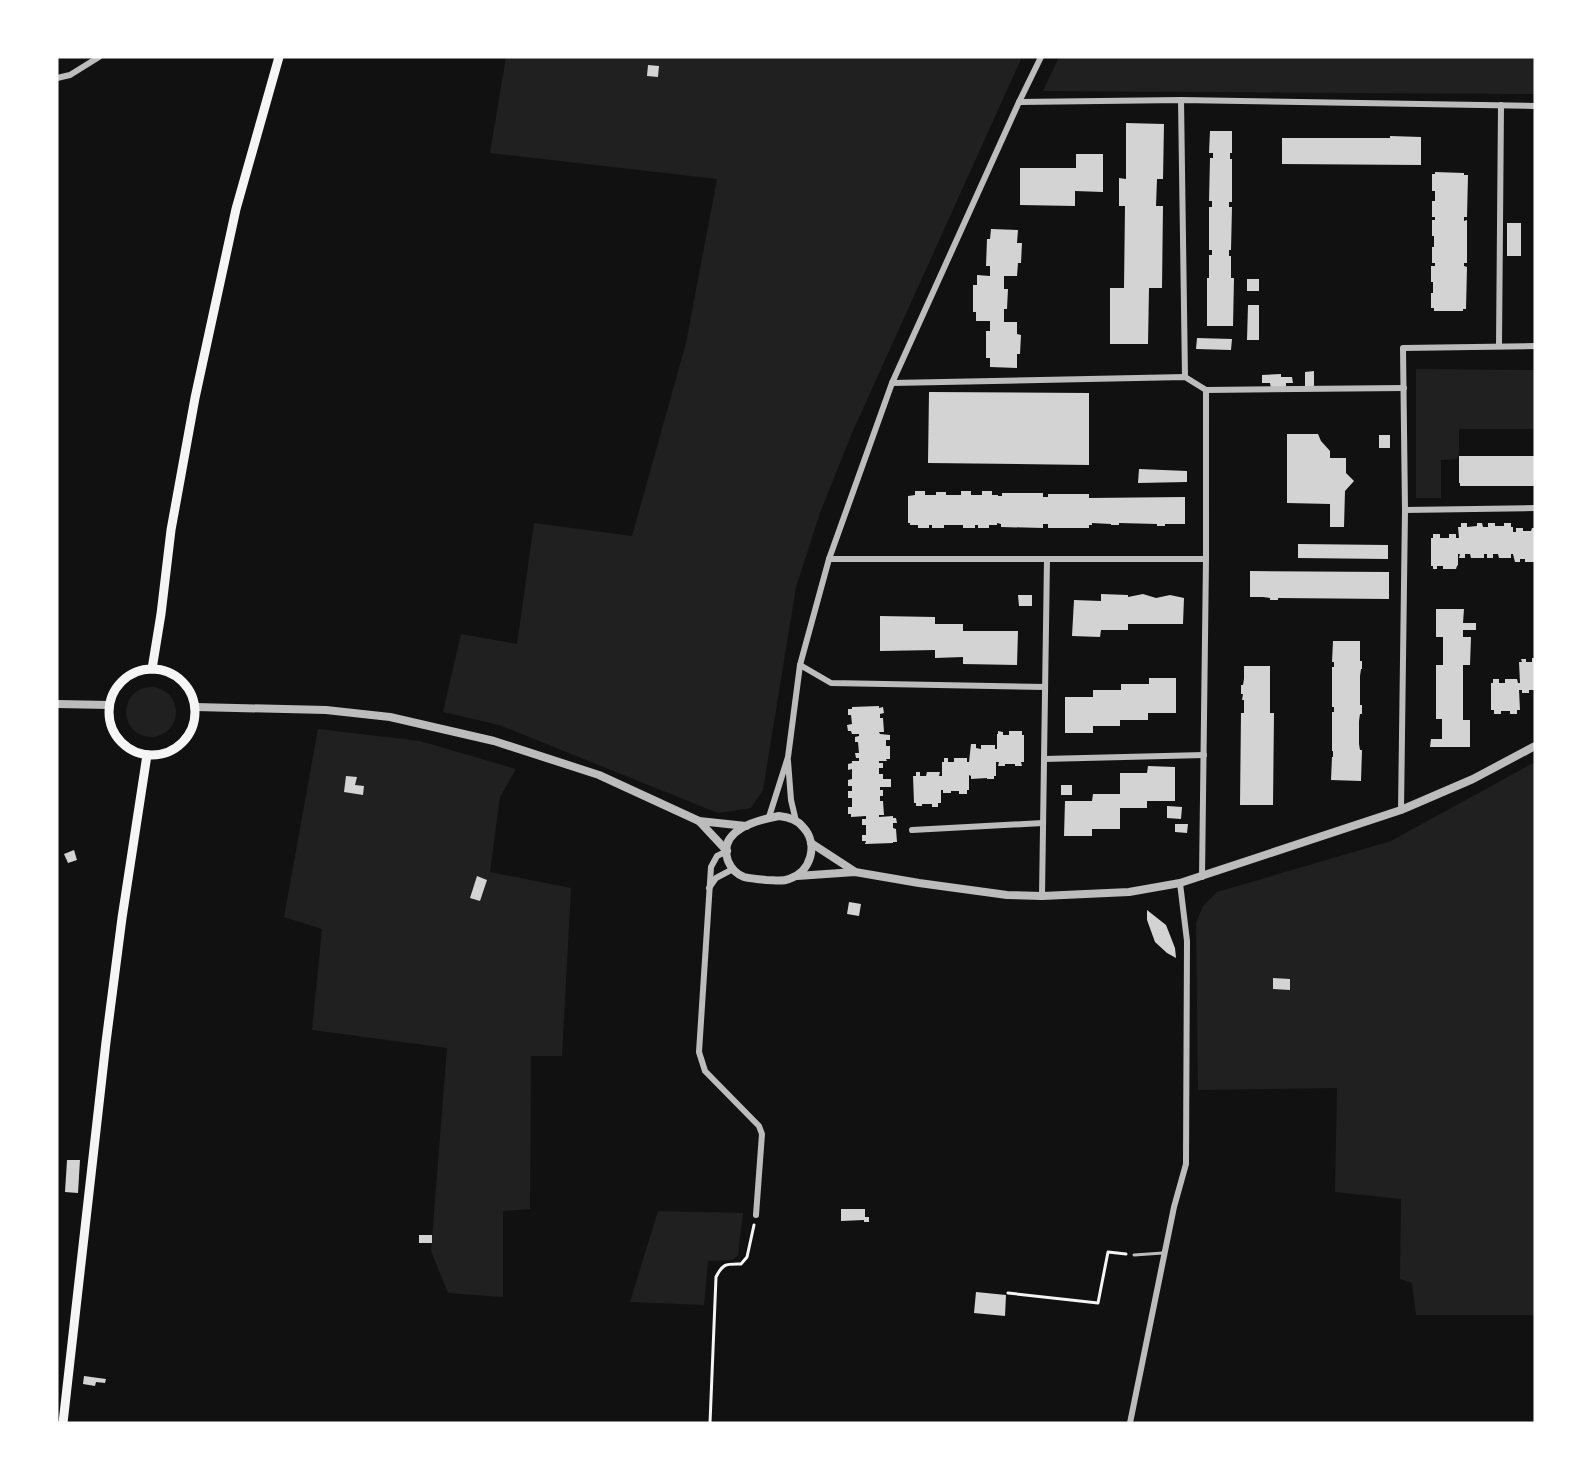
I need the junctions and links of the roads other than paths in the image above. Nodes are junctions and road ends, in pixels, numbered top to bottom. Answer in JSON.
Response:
{"nodes":[{"id":1,"x":99,"y":57,"type":"edge"},
{"id":2,"x":279,"y":57,"type":"edge"},
{"id":3,"x":1041,"y":57,"type":"edge"},
{"id":4,"x":57,"y":78,"type":"edge"},
{"id":5,"x":1181,"y":100,"type":"junction"},
{"id":6,"x":1019,"y":102,"type":"junction"},
{"id":7,"x":1502,"y":105,"type":"junction"},
{"id":8,"x":1535,"y":106,"type":"edge"},
{"id":9,"x":1499,"y":346,"type":"junction"},
{"id":10,"x":1535,"y":346,"type":"edge"},
{"id":11,"x":1185,"y":377,"type":"junction"},
{"id":12,"x":892,"y":383,"type":"junction"},
{"id":13,"x":1404,"y":388,"type":"junction"},
{"id":14,"x":1206,"y":390,"type":"junction"},
{"id":15,"x":1535,"y":508,"type":"edge"},
{"id":16,"x":1405,"y":510,"type":"junction"},
{"id":17,"x":830,"y":559,"type":"junction"},
{"id":18,"x":1047,"y":559,"type":"junction"},
{"id":19,"x":1206,"y":559,"type":"junction"},
{"id":20,"x":800,"y":665,"type":"junction"},
{"id":21,"x":152,"y":669,"type":"junction"},
{"id":22,"x":1045,"y":687,"type":"junction"},
{"id":23,"x":57,"y":704,"type":"edge"},
{"id":24,"x":110,"y":705,"type":"junction"},
{"id":25,"x":195,"y":707,"type":"junction"},
{"id":26,"x":1535,"y":746,"type":"edge"},
{"id":27,"x":147,"y":755,"type":"junction"},
{"id":28,"x":1204,"y":755,"type":"junction"},
{"id":29,"x":788,"y":758,"type":"junction"},
{"id":30,"x":1044,"y":759,"type":"junction"},
{"id":31,"x":1401,"y":810,"type":"junction"},
{"id":32,"x":770,"y":818,"type":"junction"},
{"id":33,"x":699,"y":821,"type":"junction"},
{"id":34,"x":796,"y":821,"type":"junction"},
{"id":35,"x":1043,"y":823,"type":"junction"},
{"id":36,"x":746,"y":826,"type":"junction"},
{"id":37,"x":912,"y":830,"type":"dead end"},
{"id":38,"x":811,"y":843,"type":"junction"},
{"id":39,"x":727,"y":851,"type":"junction"},
{"id":40,"x":733,"y":869,"type":"junction"},
{"id":41,"x":855,"y":872,"type":"junction"},
{"id":42,"x":797,"y":876,"type":"junction"},
{"id":43,"x":1202,"y":877,"type":"junction"},
{"id":44,"x":1180,"y":883,"type":"junction"},
{"id":45,"x":709,"y":888,"type":"junction"},
{"id":46,"x":1042,"y":896,"type":"junction"},
{"id":47,"x":756,"y":1215,"type":"road end"},
{"id":48,"x":1165,"y":1253,"type":"junction"},
{"id":49,"x":1134,"y":1255,"type":"road end"},
{"id":50,"x":63,"y":1423,"type":"edge"},
{"id":51,"x":1130,"y":1423,"type":"edge"}],
"edges":[{"from":1,"to":4,"type":"street"},
{"from":2,"to":21,"type":"main road"},
{"from":3,"to":6,"type":"street"},
{"from":5,"to":6,"type":"street"},
{"from":5,"to":7,"type":"street"},
{"from":5,"to":11,"type":"street"},
{"from":6,"to":12,"type":"street"},
{"from":7,"to":8,"type":"street"},
{"from":7,"to":9,"type":"street"},
{"from":9,"to":10,"type":"street"},
{"from":9,"to":13,"type":"street"},
{"from":11,"to":12,"type":"street"},
{"from":11,"to":14,"type":"street"},
{"from":12,"to":17,"type":"street"},
{"from":13,"to":14,"type":"street"},
{"from":13,"to":16,"type":"street"},
{"from":14,"to":19,"type":"street"},
{"from":15,"to":16,"type":"street"},
{"from":16,"to":31,"type":"street"},
{"from":17,"to":18,"type":"street"},
{"from":17,"to":20,"type":"street"},
{"from":18,"to":19,"type":"street"},
{"from":18,"to":22,"type":"street"},
{"from":19,"to":28,"type":"street"},
{"from":20,"to":22,"type":"street"},
{"from":20,"to":29,"type":"street"},
{"from":21,"to":24,"type":"main road"},
{"from":21,"to":25,"type":"main road"},
{"from":22,"to":30,"type":"street"},
{"from":23,"to":24,"type":"street"},
{"from":24,"to":27,"type":"main road"},
{"from":25,"to":27,"type":"main road"},
{"from":25,"to":33,"type":"street"},
{"from":26,"to":31,"type":"street"},
{"from":27,"to":50,"type":"main road"},
{"from":28,"to":30,"type":"street"},
{"from":28,"to":43,"type":"street"},
{"from":29,"to":32,"type":"street"},
{"from":29,"to":34,"type":"street"},
{"from":30,"to":35,"type":"street"},
{"from":31,"to":43,"type":"street"},
{"from":32,"to":34,"type":"street"},
{"from":32,"to":36,"type":"street"},
{"from":33,"to":36,"type":"street"},
{"from":33,"to":39,"type":"street"},
{"from":34,"to":38,"type":"street"},
{"from":35,"to":37,"type":"street"},
{"from":35,"to":46,"type":"street"},
{"from":36,"to":39,"type":"street"},
{"from":38,"to":41,"type":"street"},
{"from":38,"to":42,"type":"street"},
{"from":39,"to":40,"type":"street"},
{"from":39,"to":45,"type":"street"},
{"from":40,"to":42,"type":"street"},
{"from":40,"to":45,"type":"street"},
{"from":41,"to":42,"type":"street"},
{"from":41,"to":46,"type":"street"},
{"from":43,"to":44,"type":"street"},
{"from":44,"to":46,"type":"street"},
{"from":44,"to":48,"type":"street"},
{"from":45,"to":47,"type":"street"},
{"from":48,"to":49,"type":"lane"},
{"from":48,"to":51,"type":"street"}]}
